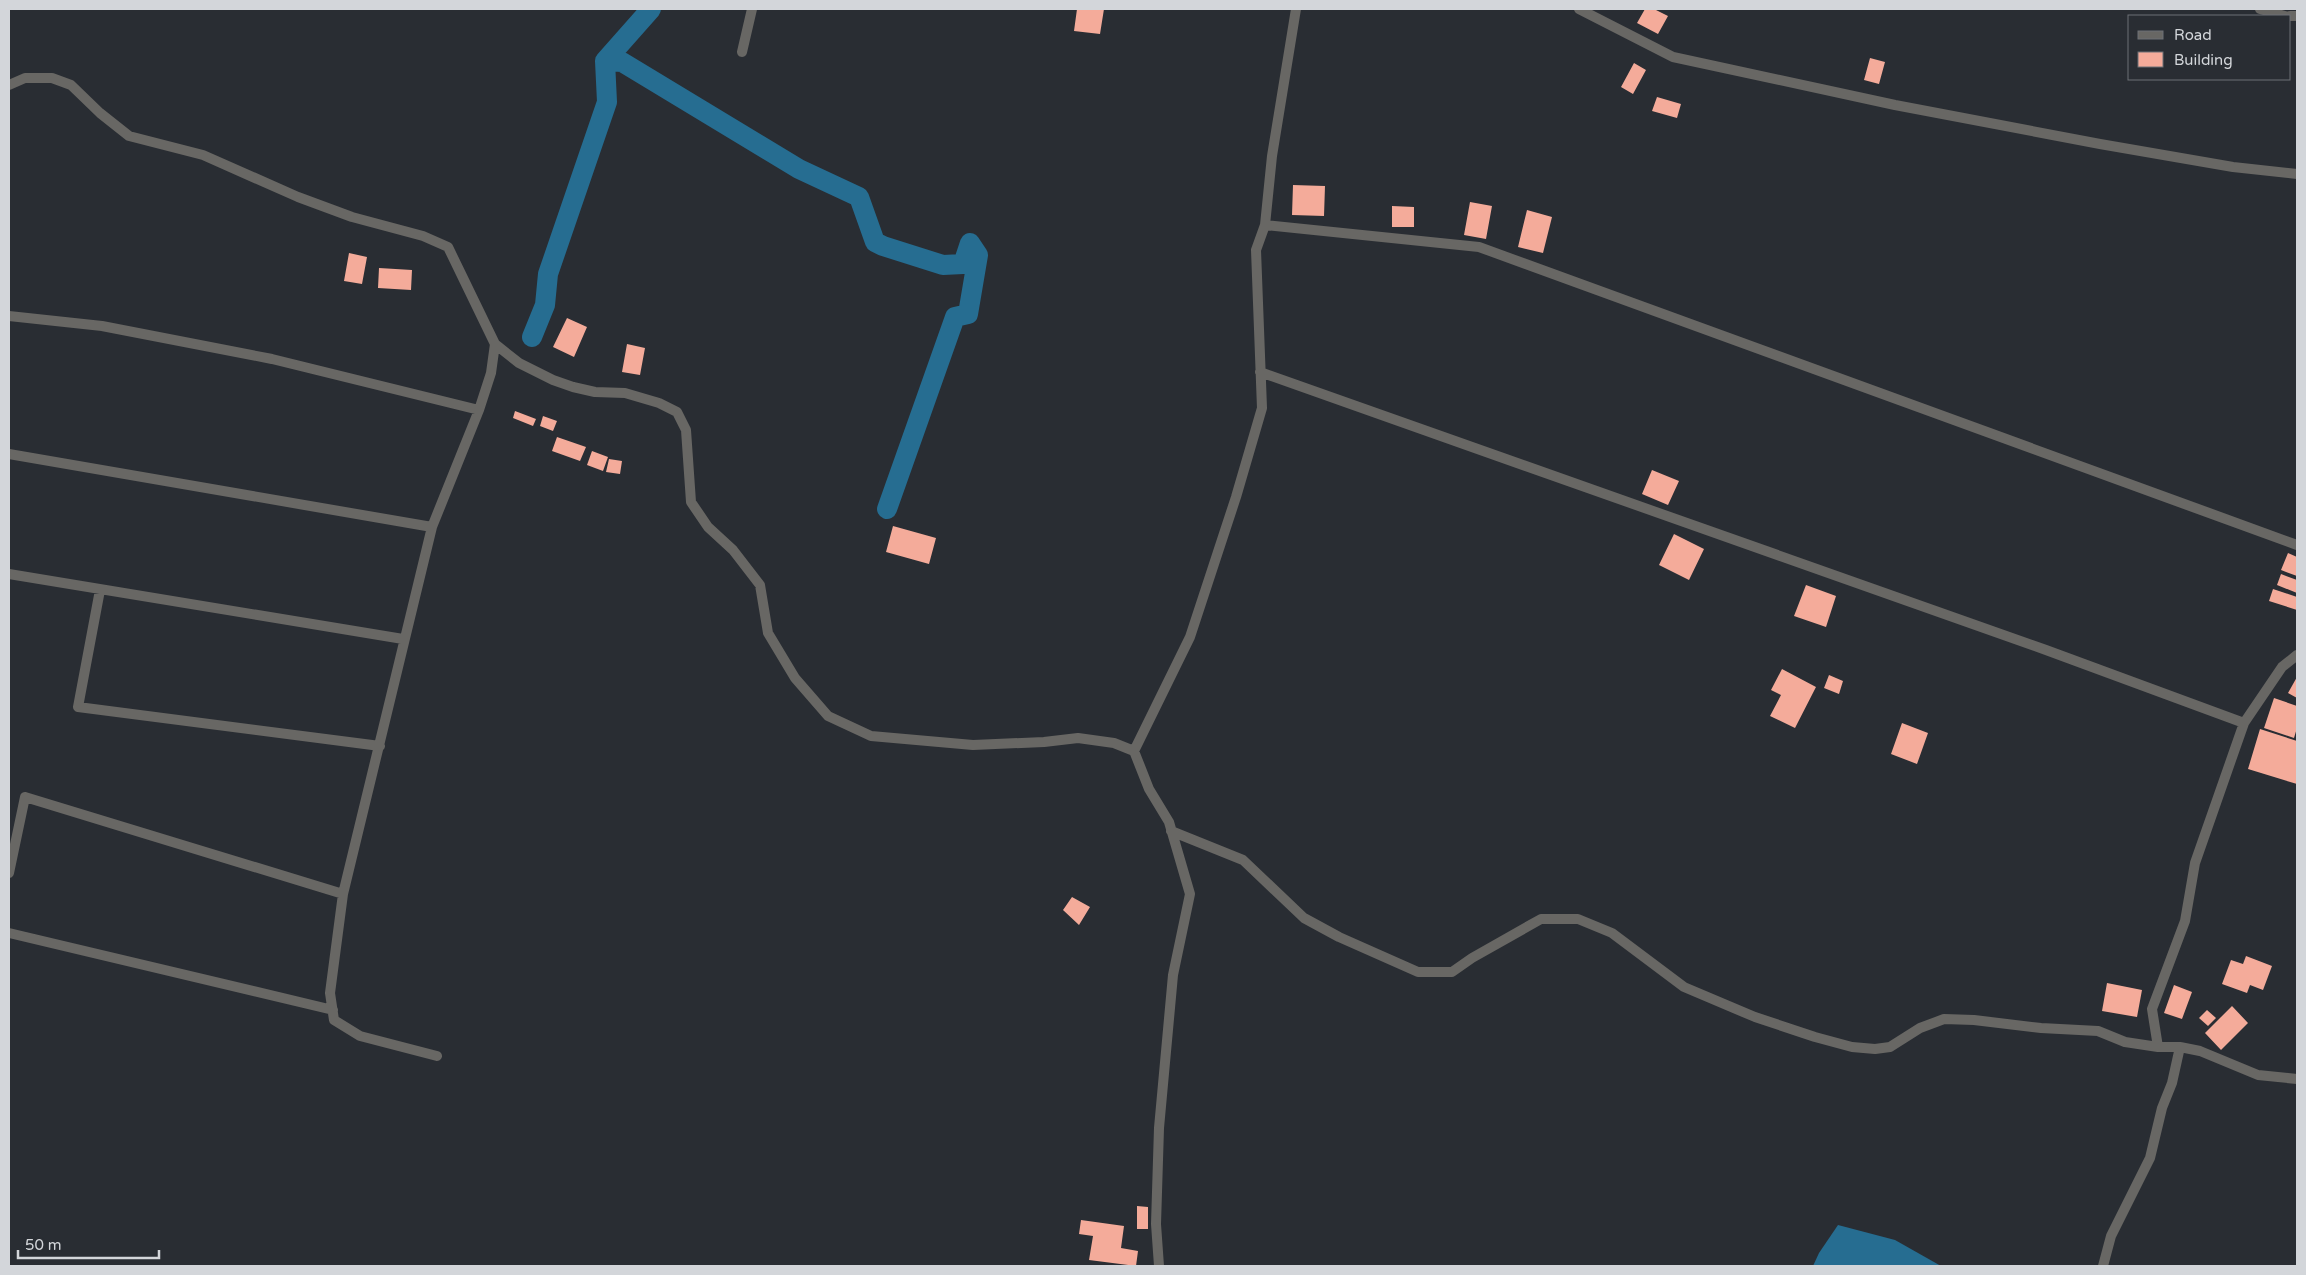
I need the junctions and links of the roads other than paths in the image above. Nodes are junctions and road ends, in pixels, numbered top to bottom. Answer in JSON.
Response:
{"nodes":[{"id":1,"x":752,"y":9,"type":"edge"},
{"id":2,"x":1296,"y":9,"type":"edge"},
{"id":3,"x":1579,"y":9,"type":"edge"},
{"id":4,"x":2260,"y":9,"type":"edge"},
{"id":5,"x":2281,"y":15,"type":"edge"},
{"id":6,"x":742,"y":52,"type":"dead end"},
{"id":7,"x":9,"y":85,"type":"edge"},
{"id":8,"x":2297,"y":174,"type":"edge"},
{"id":9,"x":1265,"y":225,"type":"junction"},
{"id":10,"x":9,"y":316,"type":"edge"},
{"id":11,"x":495,"y":344,"type":"junction"},
{"id":12,"x":1260,"y":372,"type":"junction"},
{"id":13,"x":479,"y":410,"type":"junction"},
{"id":14,"x":9,"y":454,"type":"edge"},
{"id":15,"x":432,"y":527,"type":"junction"},
{"id":16,"x":2297,"y":545,"type":"edge"},
{"id":17,"x":9,"y":574,"type":"edge"},
{"id":18,"x":100,"y":590,"type":"junction"},
{"id":19,"x":404,"y":639,"type":"junction"},
{"id":20,"x":2297,"y":655,"type":"edge"},
{"id":21,"x":2244,"y":723,"type":"junction"},
{"id":22,"x":380,"y":746,"type":"junction"},
{"id":23,"x":1134,"y":751,"type":"junction"},
{"id":24,"x":1171,"y":831,"type":"junction"},
{"id":25,"x":9,"y":873,"type":"edge"},
{"id":26,"x":343,"y":894,"type":"junction"},
{"id":27,"x":9,"y":933,"type":"edge"},
{"id":28,"x":332,"y":1010,"type":"junction"},
{"id":29,"x":2158,"y":1047,"type":"junction"},
{"id":30,"x":2180,"y":1047,"type":"junction"},
{"id":31,"x":437,"y":1056,"type":"dead end"},
{"id":32,"x":2297,"y":1079,"type":"edge"},
{"id":33,"x":1159,"y":1266,"type":"edge"},
{"id":34,"x":2103,"y":1266,"type":"edge"}],
"edges":[{"from":1,"to":6,"type":"street"},
{"from":2,"to":9,"type":"street"},
{"from":3,"to":8,"type":"street"},
{"from":4,"to":5,"type":"street"},
{"from":7,"to":11,"type":"street"},
{"from":9,"to":12,"type":"street"},
{"from":9,"to":16,"type":"street"},
{"from":10,"to":13,"type":"street"},
{"from":11,"to":13,"type":"street"},
{"from":11,"to":23,"type":"street"},
{"from":12,"to":21,"type":"street"},
{"from":12,"to":23,"type":"street"},
{"from":13,"to":15,"type":"street"},
{"from":14,"to":15,"type":"street"},
{"from":15,"to":19,"type":"street"},
{"from":17,"to":18,"type":"street"},
{"from":18,"to":19,"type":"street"},
{"from":18,"to":22,"type":"street"},
{"from":19,"to":22,"type":"street"},
{"from":20,"to":21,"type":"street"},
{"from":21,"to":29,"type":"street"},
{"from":22,"to":26,"type":"street"},
{"from":23,"to":24,"type":"street"},
{"from":24,"to":29,"type":"street"},
{"from":24,"to":33,"type":"street"},
{"from":25,"to":26,"type":"street"},
{"from":26,"to":28,"type":"street"},
{"from":27,"to":28,"type":"street"},
{"from":28,"to":31,"type":"street"},
{"from":29,"to":30,"type":"street"},
{"from":30,"to":32,"type":"street"},
{"from":30,"to":34,"type":"street"}]}
